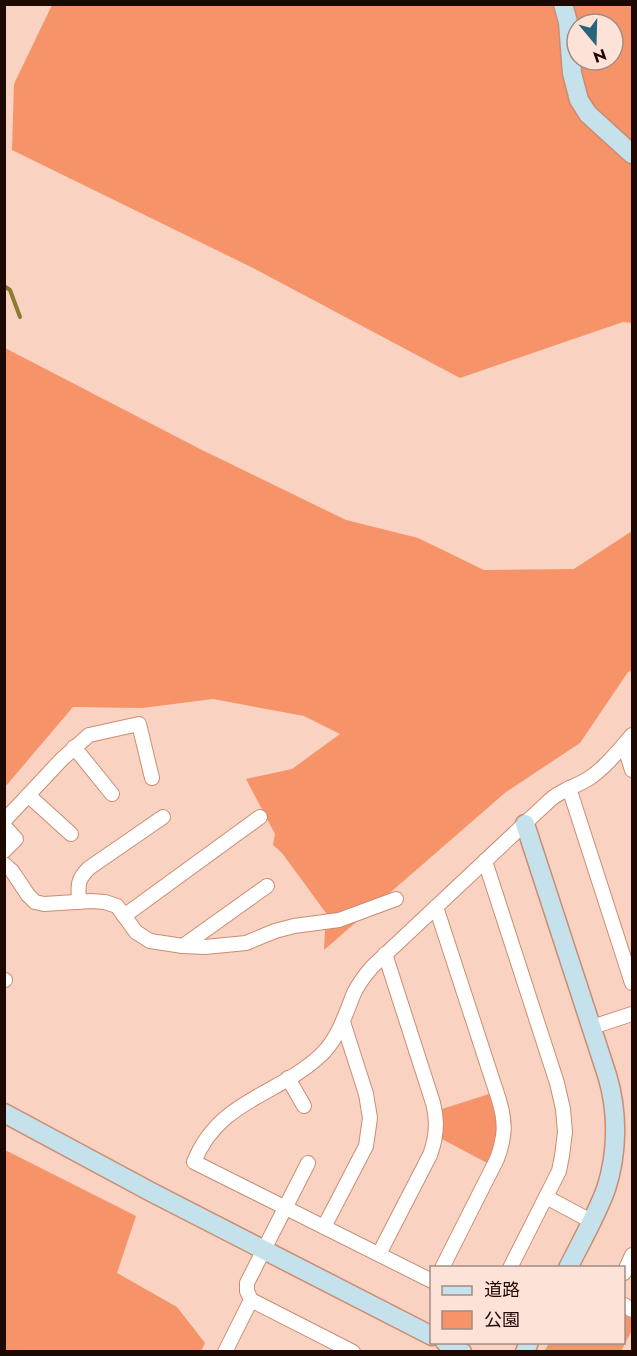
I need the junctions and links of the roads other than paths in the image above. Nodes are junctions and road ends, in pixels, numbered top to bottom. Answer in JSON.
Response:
{"nodes":[{"id":1,"x":563,"y":4,"type":"edge"},
{"id":2,"x":633,"y":154,"type":"edge"},
{"id":3,"x":628,"y":740,"type":"edge"},
{"id":4,"x":74,"y":747,"type":"junction"},
{"id":5,"x":633,"y":770,"type":"edge"},
{"id":6,"x":152,"y":778,"type":"dead end"},
{"id":7,"x":569,"y":789,"type":"junction"},
{"id":8,"x":112,"y":794,"type":"dead end"},
{"id":9,"x":28,"y":795,"type":"junction"},
{"id":10,"x":163,"y":817,"type":"dead end"},
{"id":11,"x":260,"y":817,"type":"dead end"},
{"id":12,"x":4,"y":820,"type":"edge"},
{"id":13,"x":525,"y":824,"type":"junction"},
{"id":14,"x":4,"y":825,"type":"edge"},
{"id":15,"x":70,"y":834,"type":"dead end"},
{"id":16,"x":4,"y":851,"type":"edge"},
{"id":17,"x":485,"y":861,"type":"junction"},
{"id":18,"x":4,"y":864,"type":"edge"},
{"id":19,"x":267,"y":886,"type":"dead end"},
{"id":20,"x":396,"y":899,"type":"dead end"},
{"id":21,"x":80,"y":902,"type":"junction"},
{"id":22,"x":436,"y":907,"type":"junction"},
{"id":23,"x":124,"y":916,"type":"junction"},
{"id":24,"x":183,"y":946,"type":"junction"},
{"id":25,"x":627,"y":946,"type":"edge"},
{"id":26,"x":385,"y":954,"type":"junction"},
{"id":27,"x":633,"y":983,"type":"edge"},
{"id":28,"x":633,"y":1014,"type":"edge"},
{"id":29,"x":343,"y":1022,"type":"junction"},
{"id":30,"x":592,"y":1027,"type":"junction"},
{"id":31,"x":288,"y":1078,"type":"junction"},
{"id":32,"x":304,"y":1106,"type":"dead end"},
{"id":33,"x":4,"y":1113,"type":"edge"},
{"id":34,"x":308,"y":1163,"type":"dead end"},
{"id":35,"x":546,"y":1197,"type":"junction"},
{"id":36,"x":285,"y":1208,"type":"junction"},
{"id":37,"x":591,"y":1221,"type":"junction"},
{"id":38,"x":324,"y":1227,"type":"junction"},
{"id":39,"x":264,"y":1249,"type":"junction"},
{"id":40,"x":379,"y":1254,"type":"junction"},
{"id":41,"x":633,"y":1255,"type":"edge"},
{"id":42,"x":443,"y":1266,"type":"edge"},
{"id":43,"x":511,"y":1266,"type":"edge"},
{"id":44,"x":569,"y":1266,"type":"edge"},
{"id":45,"x":625,"y":1271,"type":"edge"},
{"id":46,"x":430,"y":1280,"type":"edge"},
{"id":47,"x":251,"y":1300,"type":"junction"},
{"id":48,"x":430,"y":1335,"type":"edge"},
{"id":49,"x":448,"y":1344,"type":"edge"},
{"id":50,"x":328,"y":1346,"type":"edge"},
{"id":51,"x":225,"y":1352,"type":"edge"},
{"id":52,"x":353,"y":1352,"type":"edge"},
{"id":53,"x":462,"y":1352,"type":"edge"}],
"edges":[{"from":1,"to":2,"type":"street"},
{"from":3,"to":5,"type":"street"},
{"from":3,"to":7,"type":"street"},
{"from":4,"to":6,"type":"street"},
{"from":4,"to":8,"type":"street"},
{"from":4,"to":9,"type":"street"},
{"from":7,"to":13,"type":"street"},
{"from":7,"to":25,"type":"street"},
{"from":9,"to":12,"type":"street"},
{"from":9,"to":15,"type":"street"},
{"from":10,"to":21,"type":"street"},
{"from":11,"to":23,"type":"street"},
{"from":13,"to":17,"type":"street"},
{"from":13,"to":30,"type":"street"},
{"from":14,"to":16,"type":"street"},
{"from":17,"to":22,"type":"street"},
{"from":17,"to":35,"type":"street"},
{"from":18,"to":21,"type":"street"},
{"from":19,"to":24,"type":"street"},
{"from":20,"to":24,"type":"street"},
{"from":21,"to":23,"type":"street"},
{"from":22,"to":26,"type":"street"},
{"from":22,"to":42,"type":"street"},
{"from":23,"to":24,"type":"street"},
{"from":25,"to":27,"type":"street"},
{"from":26,"to":29,"type":"street"},
{"from":26,"to":40,"type":"street"},
{"from":28,"to":30,"type":"street"},
{"from":29,"to":31,"type":"street"},
{"from":29,"to":38,"type":"street"},
{"from":30,"to":37,"type":"street"},
{"from":31,"to":32,"type":"street"},
{"from":31,"to":36,"type":"street"},
{"from":33,"to":39,"type":"street"},
{"from":34,"to":36,"type":"street"},
{"from":35,"to":37,"type":"street"},
{"from":35,"to":43,"type":"street"},
{"from":36,"to":38,"type":"street"},
{"from":36,"to":39,"type":"street"},
{"from":37,"to":44,"type":"street"},
{"from":38,"to":40,"type":"street"},
{"from":39,"to":47,"type":"street"},
{"from":39,"to":48,"type":"street"},
{"from":40,"to":46,"type":"street"},
{"from":41,"to":45,"type":"street"},
{"from":47,"to":50,"type":"street"},
{"from":47,"to":51,"type":"street"},
{"from":49,"to":53,"type":"street"},
{"from":50,"to":52,"type":"street"}]}
